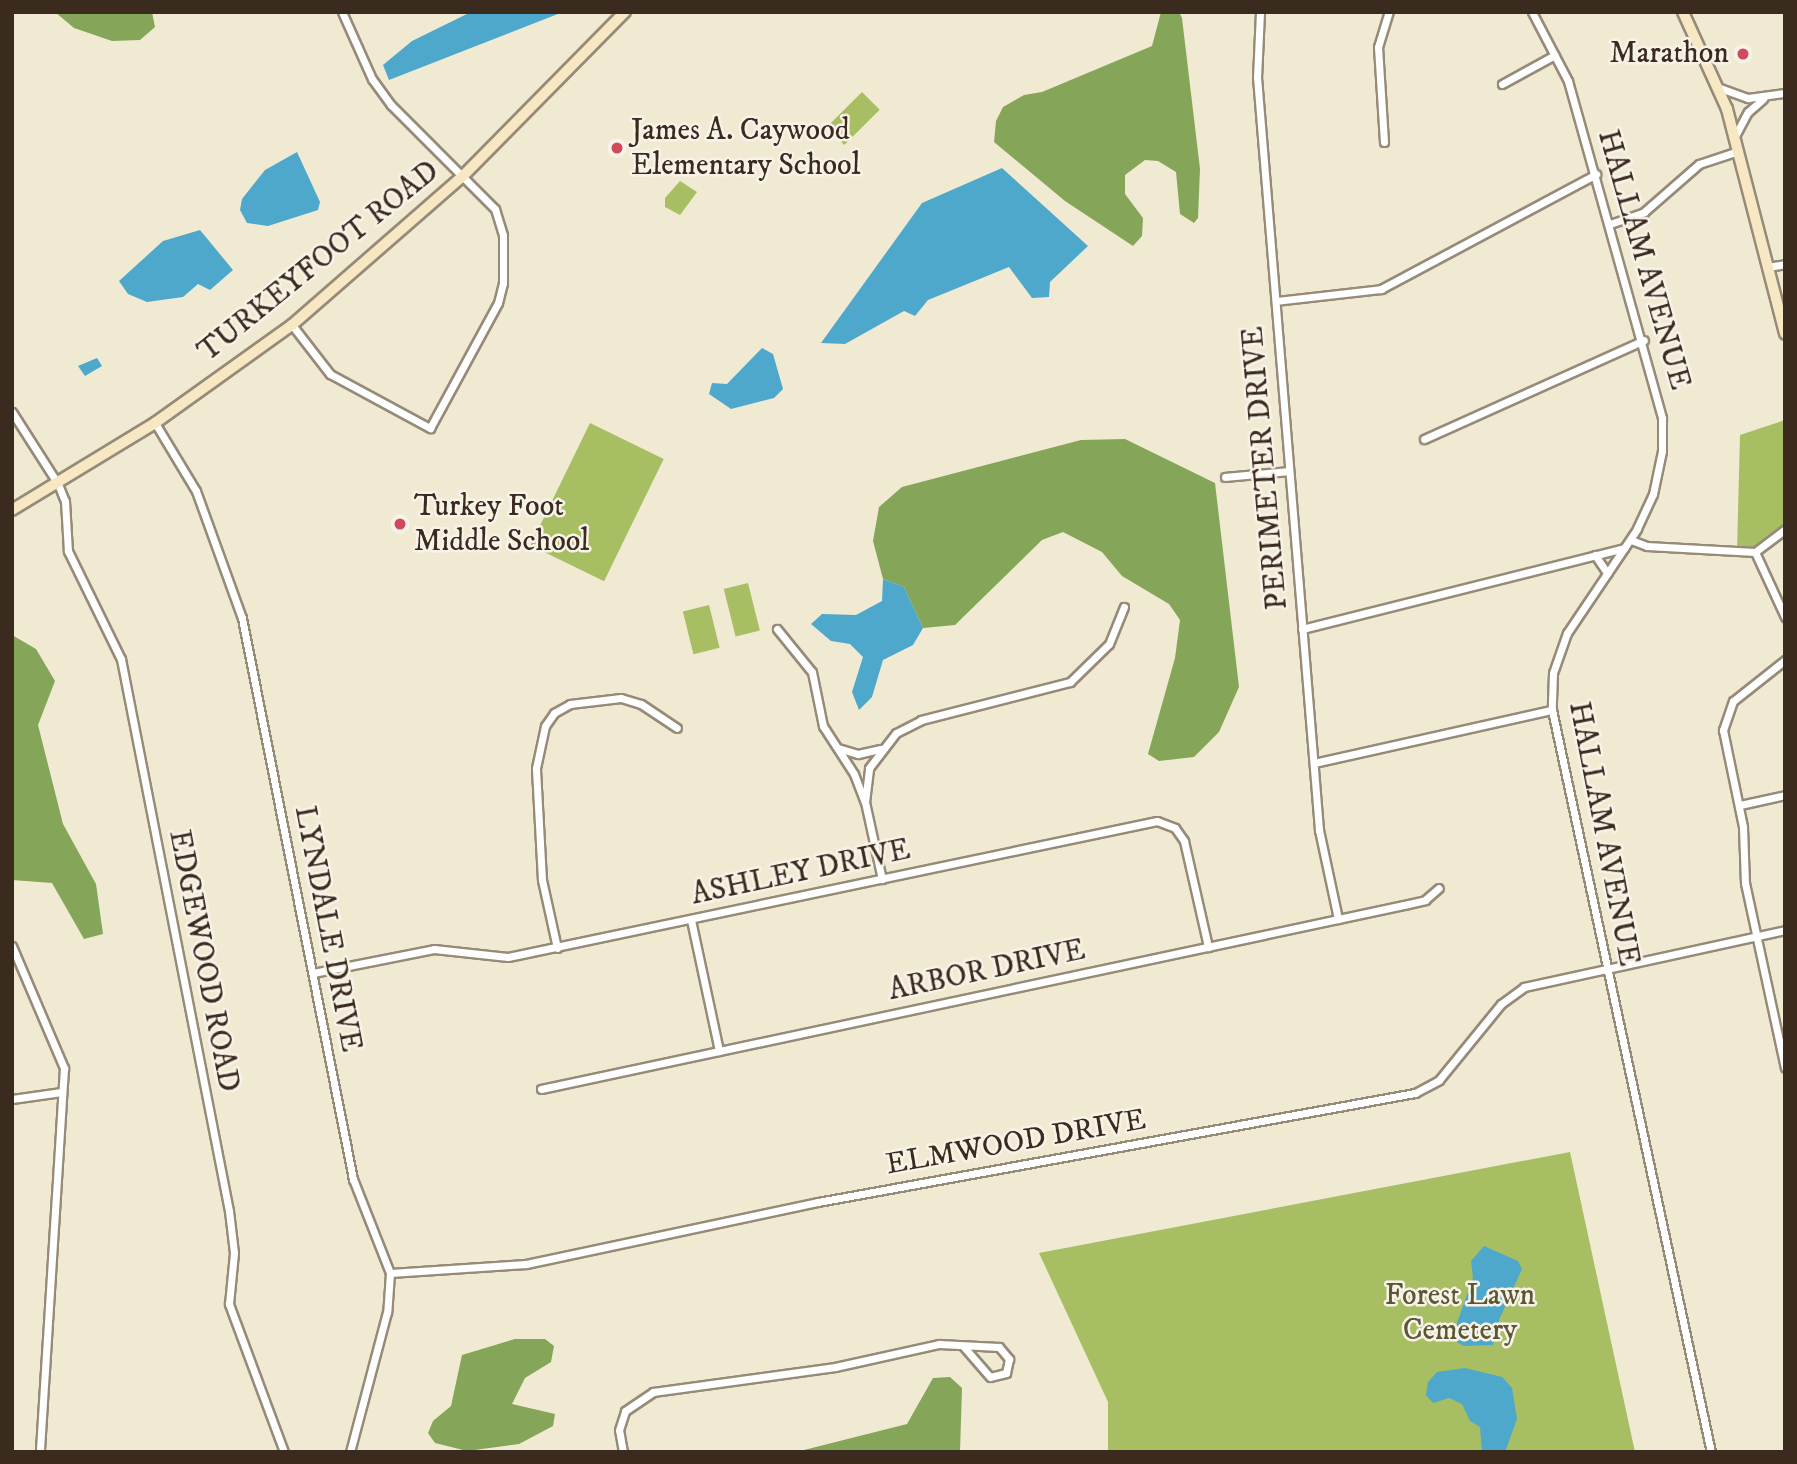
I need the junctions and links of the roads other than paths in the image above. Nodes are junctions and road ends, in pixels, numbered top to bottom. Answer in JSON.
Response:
{"nodes":[{"id":1,"x":342,"y":12,"type":"edge"},
{"id":2,"x":625,"y":12,"type":"edge"},
{"id":3,"x":1260,"y":12,"type":"edge"},
{"id":4,"x":1389,"y":12,"type":"edge"},
{"id":5,"x":1532,"y":12,"type":"edge"},
{"id":6,"x":1684,"y":12,"type":"edge"},
{"id":7,"x":1555,"y":55,"type":"junction"},
{"id":8,"x":1502,"y":84,"type":"dead end"},
{"id":9,"x":1720,"y":88,"type":"junction"},
{"id":10,"x":1785,"y":93,"type":"edge"},
{"id":11,"x":1764,"y":99,"type":"junction"},
{"id":12,"x":1734,"y":138,"type":"junction"},
{"id":13,"x":1384,"y":142,"type":"dead end"},
{"id":14,"x":1738,"y":151,"type":"junction"},
{"id":15,"x":1596,"y":174,"type":"junction"},
{"id":16,"x":463,"y":176,"type":"junction"},
{"id":17,"x":1610,"y":224,"type":"junction"},
{"id":18,"x":1785,"y":264,"type":"edge"},
{"id":19,"x":1767,"y":267,"type":"junction"},
{"id":20,"x":1276,"y":302,"type":"junction"},
{"id":21,"x":292,"y":325,"type":"junction"},
{"id":22,"x":1785,"y":334,"type":"edge"},
{"id":23,"x":1644,"y":340,"type":"junction"},
{"id":24,"x":12,"y":412,"type":"edge"},
{"id":25,"x":155,"y":423,"type":"junction"},
{"id":26,"x":1424,"y":439,"type":"dead end"},
{"id":27,"x":1289,"y":471,"type":"junction"},
{"id":28,"x":1225,"y":477,"type":"dead end"},
{"id":29,"x":58,"y":484,"type":"junction"},
{"id":30,"x":12,"y":510,"type":"edge"},
{"id":31,"x":1785,"y":528,"type":"edge"},
{"id":32,"x":1631,"y":540,"type":"junction"},
{"id":33,"x":1625,"y":548,"type":"junction"},
{"id":34,"x":1755,"y":552,"type":"junction"},
{"id":35,"x":1595,"y":555,"type":"junction"},
{"id":36,"x":1607,"y":573,"type":"junction"},
{"id":37,"x":1124,"y":607,"type":"dead end"},
{"id":38,"x":1785,"y":617,"type":"edge"},
{"id":39,"x":777,"y":629,"type":"dead end"},
{"id":40,"x":1303,"y":629,"type":"junction"},
{"id":41,"x":1785,"y":660,"type":"edge"},
{"id":42,"x":1552,"y":710,"type":"junction"},
{"id":43,"x":677,"y":729,"type":"dead end"},
{"id":44,"x":838,"y":748,"type":"junction"},
{"id":45,"x":880,"y":749,"type":"junction"},
{"id":46,"x":1314,"y":763,"type":"junction"},
{"id":47,"x":1785,"y":795,"type":"edge"},
{"id":48,"x":865,"y":802,"type":"junction"},
{"id":49,"x":1740,"y":805,"type":"junction"},
{"id":50,"x":882,"y":879,"type":"junction"},
{"id":51,"x":1439,"y":888,"type":"dead end"},
{"id":52,"x":1338,"y":919,"type":"junction"},
{"id":53,"x":691,"y":920,"type":"junction"},
{"id":54,"x":1785,"y":930,"type":"edge"},
{"id":55,"x":1756,"y":936,"type":"junction"},
{"id":56,"x":12,"y":946,"type":"edge"},
{"id":57,"x":1208,"y":947,"type":"junction"},
{"id":58,"x":557,"y":948,"type":"junction"},
{"id":59,"x":1606,"y":968,"type":"junction"},
{"id":60,"x":313,"y":973,"type":"junction"},
{"id":61,"x":719,"y":1051,"type":"junction"},
{"id":62,"x":1785,"y":1069,"type":"edge"},
{"id":63,"x":541,"y":1089,"type":"dead end"},
{"id":64,"x":62,"y":1092,"type":"junction"},
{"id":65,"x":12,"y":1100,"type":"edge"},
{"id":66,"x":390,"y":1273,"type":"junction"},
{"id":67,"x":964,"y":1347,"type":"junction"},
{"id":68,"x":40,"y":1452,"type":"edge"},
{"id":69,"x":284,"y":1452,"type":"edge"},
{"id":70,"x":350,"y":1452,"type":"edge"},
{"id":71,"x":623,"y":1452,"type":"edge"},
{"id":72,"x":1711,"y":1452,"type":"edge"}],
"edges":[{"from":1,"to":16,"type":"street"},
{"from":2,"to":16,"type":"main road","name":"TURKEYFOOT ROAD"},
{"from":3,"to":20,"type":"street","name":"PERIMETER DRIVE"},
{"from":4,"to":13,"type":"street"},
{"from":5,"to":7,"type":"street","name":"HALLAM AVENUE"},
{"from":6,"to":9,"type":"main road"},
{"from":7,"to":8,"type":"street"},
{"from":7,"to":15,"type":"street","name":"HALLAM AVENUE"},
{"from":9,"to":11,"type":"street"},
{"from":9,"to":12,"type":"main road"},
{"from":10,"to":11,"type":"street"},
{"from":11,"to":12,"type":"street"},
{"from":12,"to":14,"type":"main road"},
{"from":14,"to":17,"type":"street"},
{"from":14,"to":19,"type":"main road"},
{"from":15,"to":17,"type":"street","name":"HALLAM AVENUE"},
{"from":15,"to":20,"type":"street"},
{"from":16,"to":21,"type":"main road","name":"TURKEYFOOT ROAD"},
{"from":16,"to":21,"type":"street"},
{"from":17,"to":23,"type":"street","name":"HALLAM AVENUE"},
{"from":18,"to":19,"type":"street"},
{"from":19,"to":22,"type":"main road"},
{"from":20,"to":27,"type":"street","name":"PERIMETER DRIVE"},
{"from":21,"to":25,"type":"main road","name":"TURKEYFOOT ROAD"},
{"from":23,"to":26,"type":"street"},
{"from":23,"to":32,"type":"street","name":"HALLAM AVENUE"},
{"from":24,"to":29,"type":"street","name":"EDGEWOOD ROAD"},
{"from":25,"to":29,"type":"main road","name":"TURKEYFOOT ROAD"},
{"from":25,"to":60,"type":"street","name":"LYNDALE DRIVE"},
{"from":27,"to":28,"type":"street"},
{"from":27,"to":40,"type":"street","name":"PERIMETER DRIVE"},
{"from":29,"to":30,"type":"main road","name":"TURKEYFOOT ROAD"},
{"from":29,"to":69,"type":"street","name":"EDGEWOOD ROAD"},
{"from":31,"to":34,"type":"street"},
{"from":32,"to":33,"type":"street","name":"HALLAM AVENUE"},
{"from":32,"to":34,"type":"street"},
{"from":33,"to":35,"type":"street"},
{"from":33,"to":36,"type":"street","name":"HALLAM AVENUE"},
{"from":34,"to":38,"type":"street"},
{"from":35,"to":36,"type":"street"},
{"from":35,"to":40,"type":"street"},
{"from":36,"to":42,"type":"street","name":"HALLAM AVENUE"},
{"from":37,"to":45,"type":"street"},
{"from":39,"to":44,"type":"street"},
{"from":40,"to":46,"type":"street","name":"PERIMETER DRIVE"},
{"from":41,"to":49,"type":"street"},
{"from":42,"to":46,"type":"street"},
{"from":42,"to":59,"type":"street","name":"HALLAM AVENUE"},
{"from":43,"to":58,"type":"street"},
{"from":44,"to":45,"type":"street"},
{"from":44,"to":48,"type":"street"},
{"from":45,"to":48,"type":"street"},
{"from":46,"to":52,"type":"street","name":"PERIMETER DRIVE"},
{"from":47,"to":49,"type":"street"},
{"from":48,"to":50,"type":"street"},
{"from":49,"to":55,"type":"street"},
{"from":50,"to":53,"type":"street","name":"ASHLEY DRIVE"},
{"from":50,"to":57,"type":"street","name":"ASHLEY DRIVE"},
{"from":51,"to":52,"type":"street","name":"ARBOR DRIVE"},
{"from":52,"to":57,"type":"street","name":"ARBOR DRIVE"},
{"from":53,"to":58,"type":"street","name":"ASHLEY DRIVE"},
{"from":53,"to":61,"type":"street"},
{"from":54,"to":55,"type":"street","name":"ELMWOOD DRIVE"},
{"from":55,"to":59,"type":"street","name":"ELMWOOD DRIVE"},
{"from":55,"to":62,"type":"street"},
{"from":56,"to":64,"type":"street"},
{"from":57,"to":61,"type":"street","name":"ARBOR DRIVE"},
{"from":58,"to":60,"type":"street","name":"ASHLEY DRIVE"},
{"from":59,"to":66,"type":"street","name":"ELMWOOD DRIVE"},
{"from":59,"to":72,"type":"street","name":"HALLAM AVENUE"},
{"from":60,"to":66,"type":"street","name":"LYNDALE DRIVE"},
{"from":61,"to":63,"type":"street","name":"ARBOR DRIVE"},
{"from":64,"to":65,"type":"street"},
{"from":64,"to":68,"type":"street"},
{"from":66,"to":70,"type":"street","name":"LYNDALE DRIVE"},
{"from":67,"to":67,"type":"street"},
{"from":67,"to":71,"type":"street"}]}
